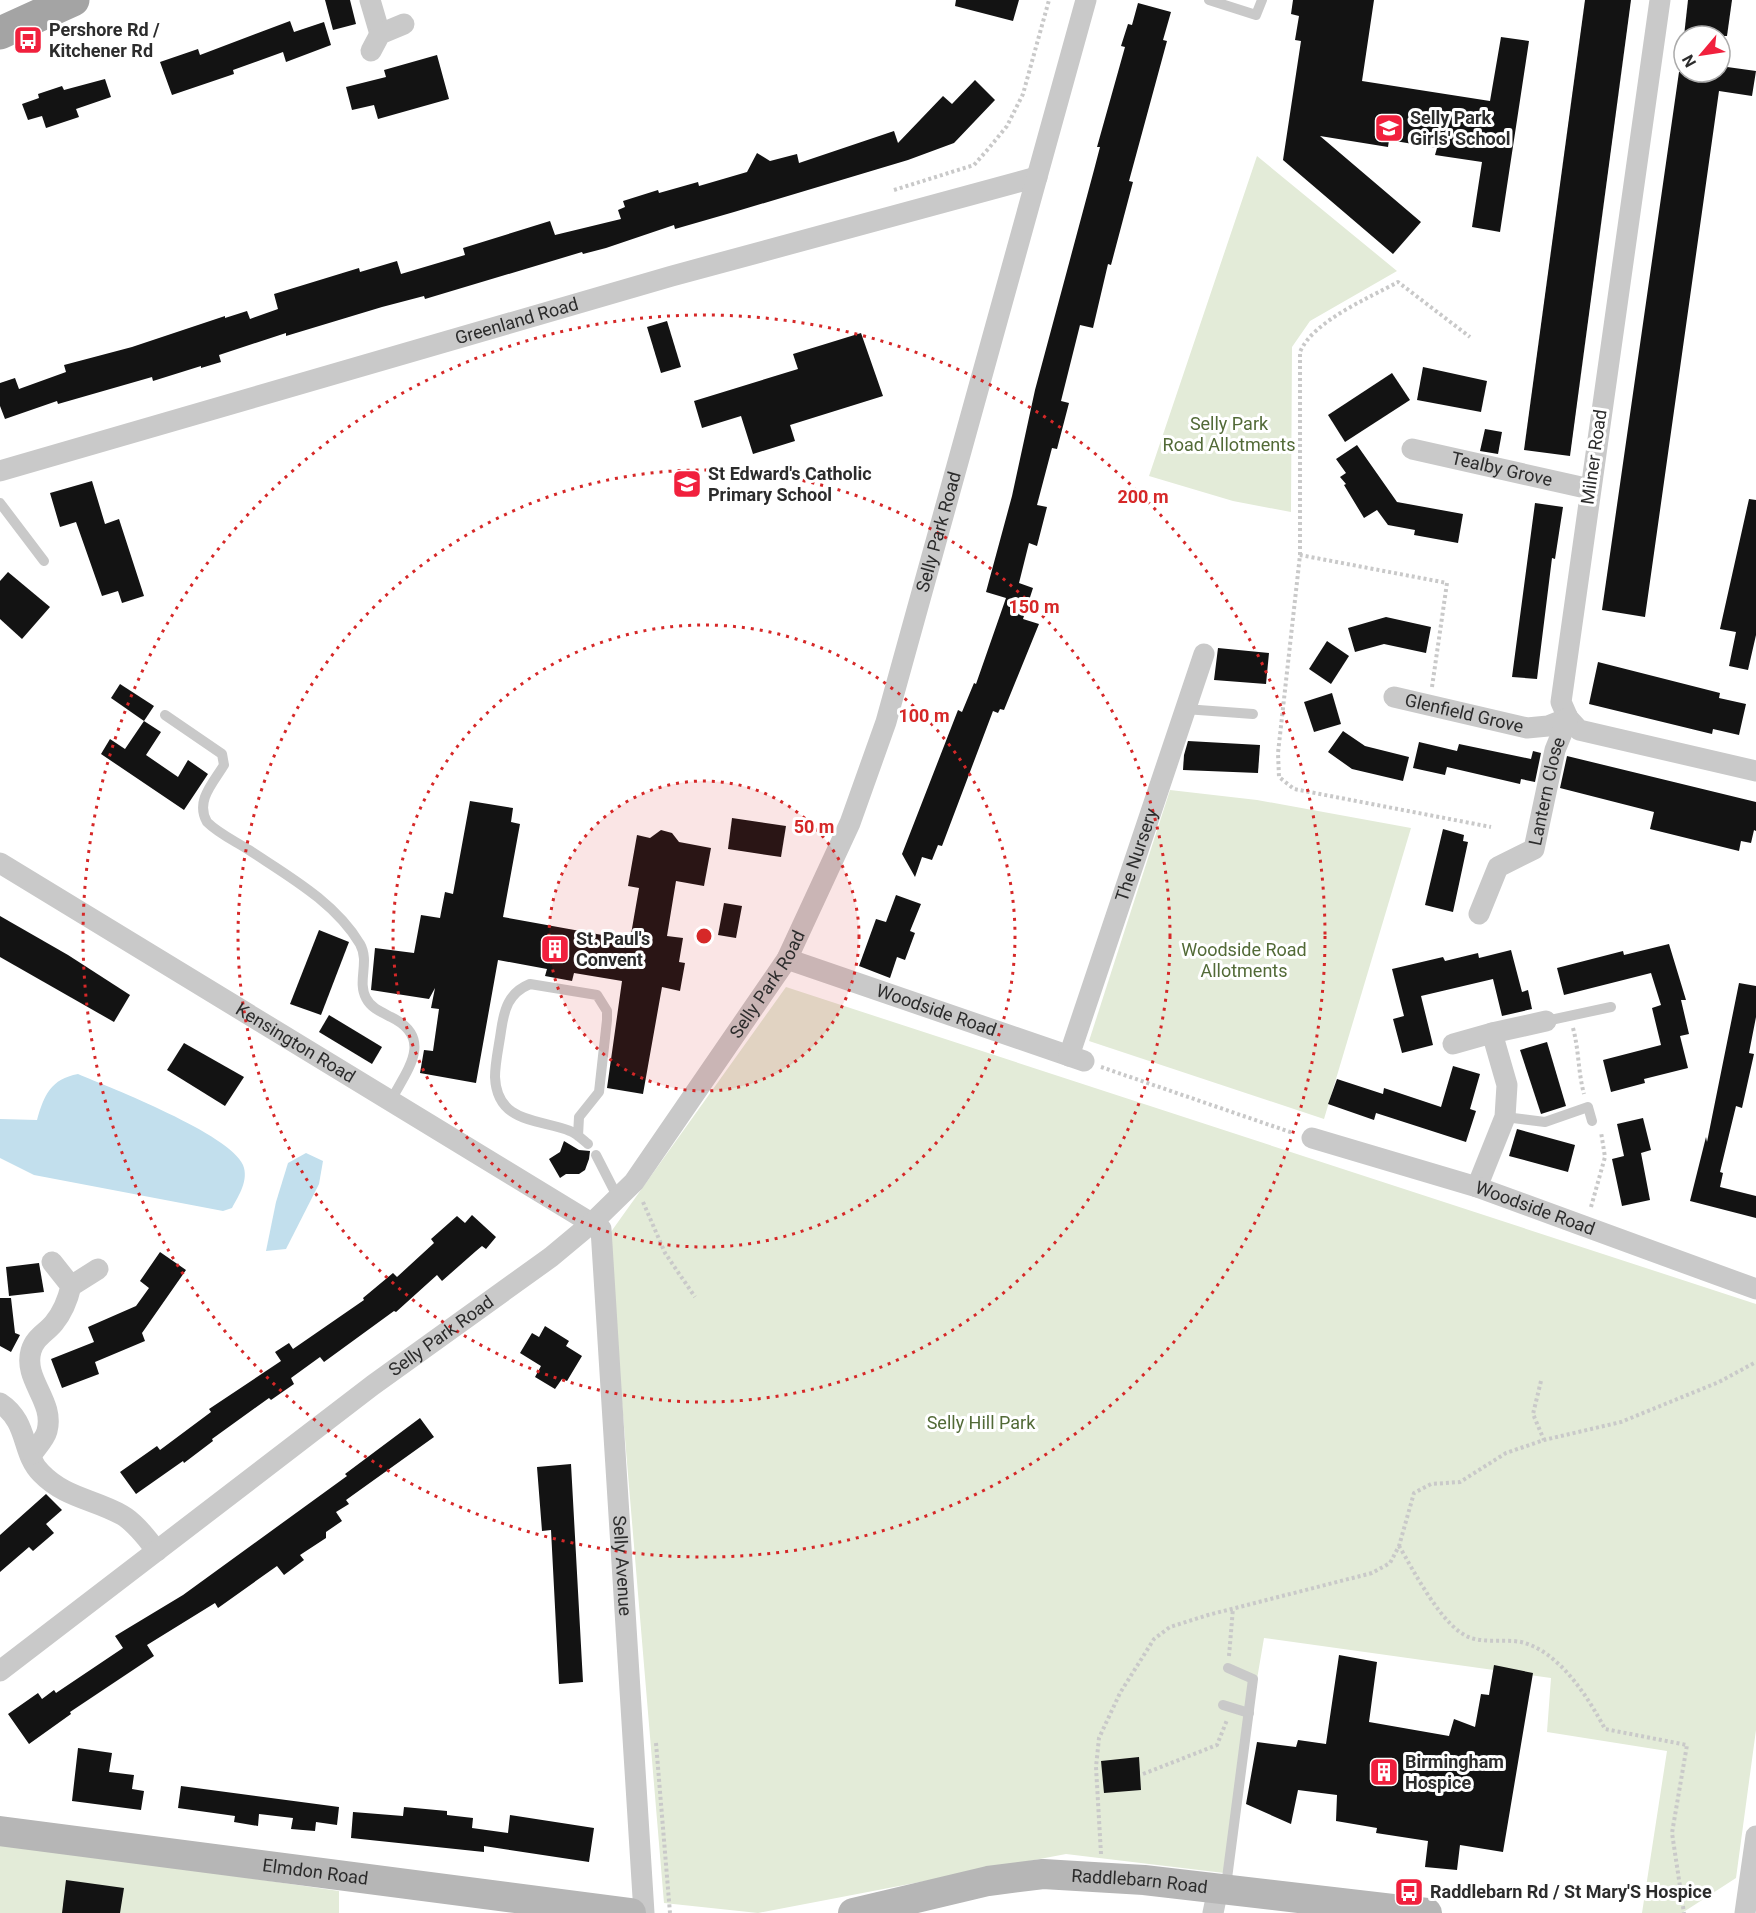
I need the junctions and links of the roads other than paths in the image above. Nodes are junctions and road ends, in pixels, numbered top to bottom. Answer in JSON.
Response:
{"nodes":[{"id":1,"x":370,"y":0,"type":"edge"},
{"id":2,"x":1086,"y":0,"type":"edge"},
{"id":3,"x":1209,"y":0,"type":"edge"},
{"id":4,"x":1262,"y":0,"type":"edge"},
{"id":5,"x":1660,"y":0,"type":"edge"},
{"id":6,"x":61,"y":2,"type":"edge"},
{"id":7,"x":404,"y":24,"type":"dead end"},
{"id":8,"x":0,"y":33,"type":"edge"},
{"id":9,"x":1037,"y":177,"type":"junction"},
{"id":10,"x":1412,"y":449,"type":"dead end"},
{"id":11,"x":0,"y":471,"type":"edge"},
{"id":12,"x":1590,"y":489,"type":"junction"},
{"id":13,"x":0,"y":503,"type":"edge"},
{"id":14,"x":44,"y":561,"type":"dead end"},
{"id":15,"x":1204,"y":654,"type":"dead end"},
{"id":16,"x":1395,"y":697,"type":"dead end"},
{"id":17,"x":1185,"y":709,"type":"junction"},
{"id":18,"x":1253,"y":714,"type":"dead end"},
{"id":19,"x":165,"y":715,"type":"dead end"},
{"id":20,"x":1568,"y":718,"type":"junction"},
{"id":21,"x":1756,"y":771,"type":"edge"},
{"id":22,"x":0,"y":863,"type":"edge"},
{"id":23,"x":1479,"y":914,"type":"dead end"},
{"id":24,"x":787,"y":959,"type":"junction"},
{"id":25,"x":1611,"y":1007,"type":"dead end"},
{"id":26,"x":1546,"y":1021,"type":"joint"},
{"id":27,"x":1492,"y":1034,"type":"junction"},
{"id":28,"x":1453,"y":1044,"type":"dead end"},
{"id":29,"x":1076,"y":1058,"type":"joint"},
{"id":30,"x":391,"y":1100,"type":"junction"},
{"id":31,"x":1505,"y":1117,"type":"junction"},
{"id":32,"x":1592,"y":1121,"type":"road end"},
{"id":33,"x":578,"y":1136,"type":"junction"},
{"id":34,"x":1312,"y":1138,"type":"dead end"},
{"id":35,"x":588,"y":1144,"type":"dead end"},
{"id":36,"x":596,"y":1155,"type":"dead end"},
{"id":37,"x":1477,"y":1187,"type":"junction"},
{"id":38,"x":618,"y":1198,"type":"junction"},
{"id":39,"x":593,"y":1222,"type":"junction"},
{"id":40,"x":52,"y":1262,"type":"dead end"},
{"id":41,"x":98,"y":1269,"type":"dead end"},
{"id":42,"x":71,"y":1286,"type":"junction"},
{"id":43,"x":1756,"y":1289,"type":"edge"},
{"id":44,"x":0,"y":1403,"type":"edge"},
{"id":45,"x":32,"y":1454,"type":"junction"},
{"id":46,"x":157,"y":1551,"type":"junction"},
{"id":47,"x":1228,"y":1668,"type":"road end"},
{"id":48,"x":0,"y":1671,"type":"edge"},
{"id":49,"x":1226,"y":1706,"type":"road end"},
{"id":50,"x":1249,"y":1713,"type":"junction"},
{"id":51,"x":0,"y":1831,"type":"edge"},
{"id":52,"x":1756,"y":1836,"type":"edge"},
{"id":53,"x":1219,"y":1897,"type":"edge"},
{"id":54,"x":631,"y":1913,"type":"edge"},
{"id":55,"x":644,"y":1913,"type":"edge"},
{"id":56,"x":853,"y":1913,"type":"edge"},
{"id":57,"x":1427,"y":1913,"type":"edge"},
{"id":58,"x":1745,"y":1913,"type":"edge"}],
"edges":[{"from":1,"to":7,"type":"street"},
{"from":2,"to":9,"type":"street","name":"Selly Park Road"},
{"from":3,"to":4,"type":"lane"},
{"from":5,"to":12,"type":"street","name":"Milner Road"},
{"from":6,"to":8,"type":"main road"},
{"from":9,"to":11,"type":"street","name":"Greenland Road"},
{"from":9,"to":24,"type":"street","name":"Selly Park Road"},
{"from":10,"to":12,"type":"street","name":"Tealby Grove"},
{"from":12,"to":20,"type":"street","name":"Milner Road"},
{"from":13,"to":14,"type":"lane"},
{"from":15,"to":17,"type":"street","name":"The Nursery"},
{"from":16,"to":20,"type":"street","name":"Glenfield Grove"},
{"from":17,"to":18,"type":"lane"},
{"from":17,"to":29,"type":"street","name":"The Nursery"},
{"from":19,"to":30,"type":"lane"},
{"from":20,"to":21,"type":"street"},
{"from":20,"to":23,"type":"street","name":"Lantern Close"},
{"from":22,"to":30,"type":"street","name":"Kensington Road"},
{"from":24,"to":29,"type":"street","name":"Woodside Road"},
{"from":24,"to":38,"type":"street","name":"Selly Park Road"},
{"from":25,"to":26,"type":"lane"},
{"from":26,"to":27,"type":"street"},
{"from":27,"to":28,"type":"street"},
{"from":27,"to":31,"type":"street"},
{"from":30,"to":39,"type":"street","name":"Kensington Road"},
{"from":31,"to":32,"type":"lane"},
{"from":31,"to":37,"type":"street"},
{"from":33,"to":33,"type":"lane"},
{"from":33,"to":35,"type":"lane"},
{"from":34,"to":37,"type":"street","name":"Woodside Road"},
{"from":36,"to":38,"type":"lane"},
{"from":37,"to":43,"type":"street","name":"Woodside Road"},
{"from":38,"to":39,"type":"street","name":"Selly Park Road"},
{"from":39,"to":46,"type":"street","name":"Selly Park Road"},
{"from":39,"to":55,"type":"street","name":"Selly Avenue"},
{"from":40,"to":42,"type":"street"},
{"from":41,"to":42,"type":"street"},
{"from":42,"to":45,"type":"street"},
{"from":44,"to":45,"type":"street"},
{"from":45,"to":46,"type":"street"},
{"from":46,"to":48,"type":"street","name":"Selly Park Road"},
{"from":47,"to":50,"type":"lane"},
{"from":49,"to":50,"type":"lane"},
{"from":50,"to":53,"type":"lane"},
{"from":51,"to":54,"type":"street","name":"Elmdon Road"},
{"from":52,"to":58,"type":"street"},
{"from":53,"to":56,"type":"street","name":"Raddlebarn Road"},
{"from":53,"to":57,"type":"street","name":"Raddlebarn Road"}]}
